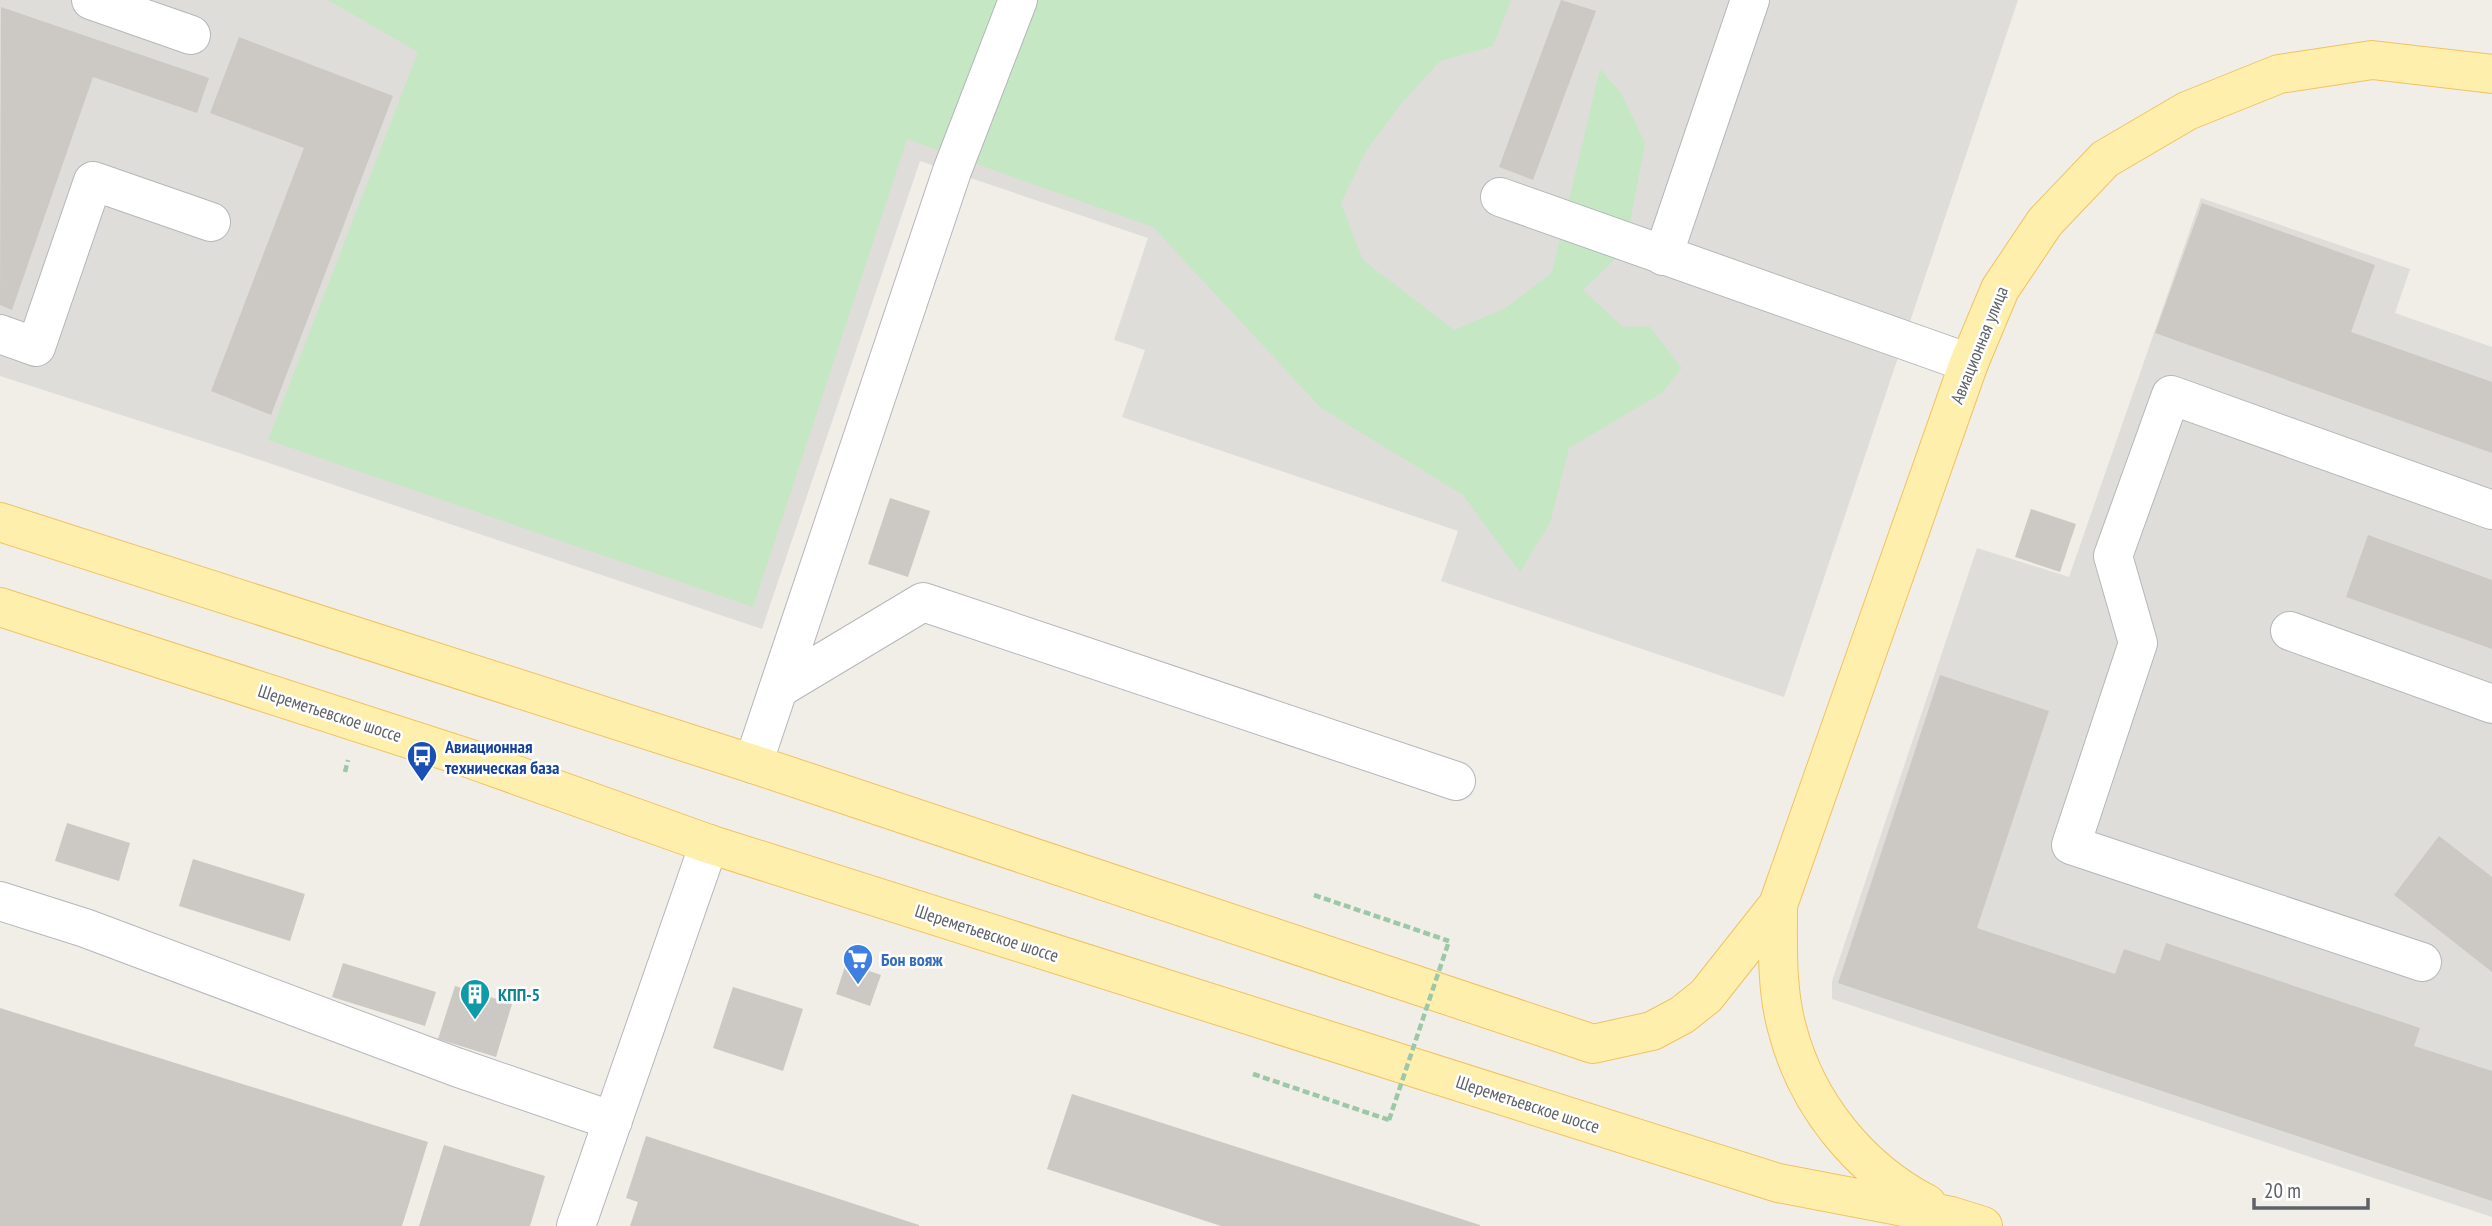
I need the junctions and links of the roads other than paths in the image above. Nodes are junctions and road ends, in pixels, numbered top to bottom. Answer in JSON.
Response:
{"nodes":[{"id":1,"x":91,"y":0,"type":"edge"},
{"id":2,"x":1018,"y":0,"type":"edge"},
{"id":3,"x":1750,"y":0,"type":"edge"},
{"id":4,"x":191,"y":34,"type":"dead end"},
{"id":5,"x":2492,"y":74,"type":"edge"},
{"id":6,"x":1500,"y":197,"type":"dead end"},
{"id":7,"x":211,"y":222,"type":"dead end"},
{"id":8,"x":1663,"y":256,"type":"junction"},
{"id":9,"x":0,"y":334,"type":"edge"},
{"id":10,"x":1969,"y":363,"type":"junction"},
{"id":11,"x":2492,"y":510,"type":"edge"},
{"id":12,"x":0,"y":522,"type":"edge"},
{"id":13,"x":0,"y":607,"type":"edge"},
{"id":14,"x":2290,"y":631,"type":"dead end"},
{"id":15,"x":778,"y":689,"type":"junction"},
{"id":16,"x":2492,"y":705,"type":"edge"},
{"id":17,"x":753,"y":764,"type":"junction"},
{"id":18,"x":1456,"y":782,"type":"dead end"},
{"id":19,"x":709,"y":844,"type":"junction"},
{"id":20,"x":0,"y":901,"type":"edge"},
{"id":21,"x":1778,"y":905,"type":"junction"},
{"id":22,"x":2423,"y":962,"type":"dead end"},
{"id":23,"x":613,"y":1121,"type":"junction"},
{"id":24,"x":1967,"y":1221,"type":"edge"},
{"id":25,"x":576,"y":1226,"type":"edge"}],
"edges":[{"from":1,"to":4,"type":"lane"},
{"from":2,"to":15,"type":"lane"},
{"from":3,"to":8,"type":"lane"},
{"from":5,"to":10,"type":"main road","name":"Авиационная улица"},
{"from":6,"to":8,"type":"lane"},
{"from":7,"to":9,"type":"lane"},
{"from":8,"to":10,"type":"lane"},
{"from":10,"to":21,"type":"main road","name":"Авиационная улица"},
{"from":11,"to":22,"type":"lane"},
{"from":12,"to":17,"type":"main road"},
{"from":13,"to":19,"type":"main road","name":"Шереметьевское шоссе"},
{"from":14,"to":16,"type":"lane"},
{"from":15,"to":17,"type":"lane"},
{"from":15,"to":18,"type":"lane"},
{"from":17,"to":21,"type":"main road","name":"Авиационная улица"},
{"from":19,"to":23,"type":"lane"},
{"from":19,"to":24,"type":"main road","name":"Шереметьевское шоссе"},
{"from":20,"to":23,"type":"lane"},
{"from":21,"to":24,"type":"main road","name":"Авиационная улица"},
{"from":23,"to":25,"type":"lane"}]}
